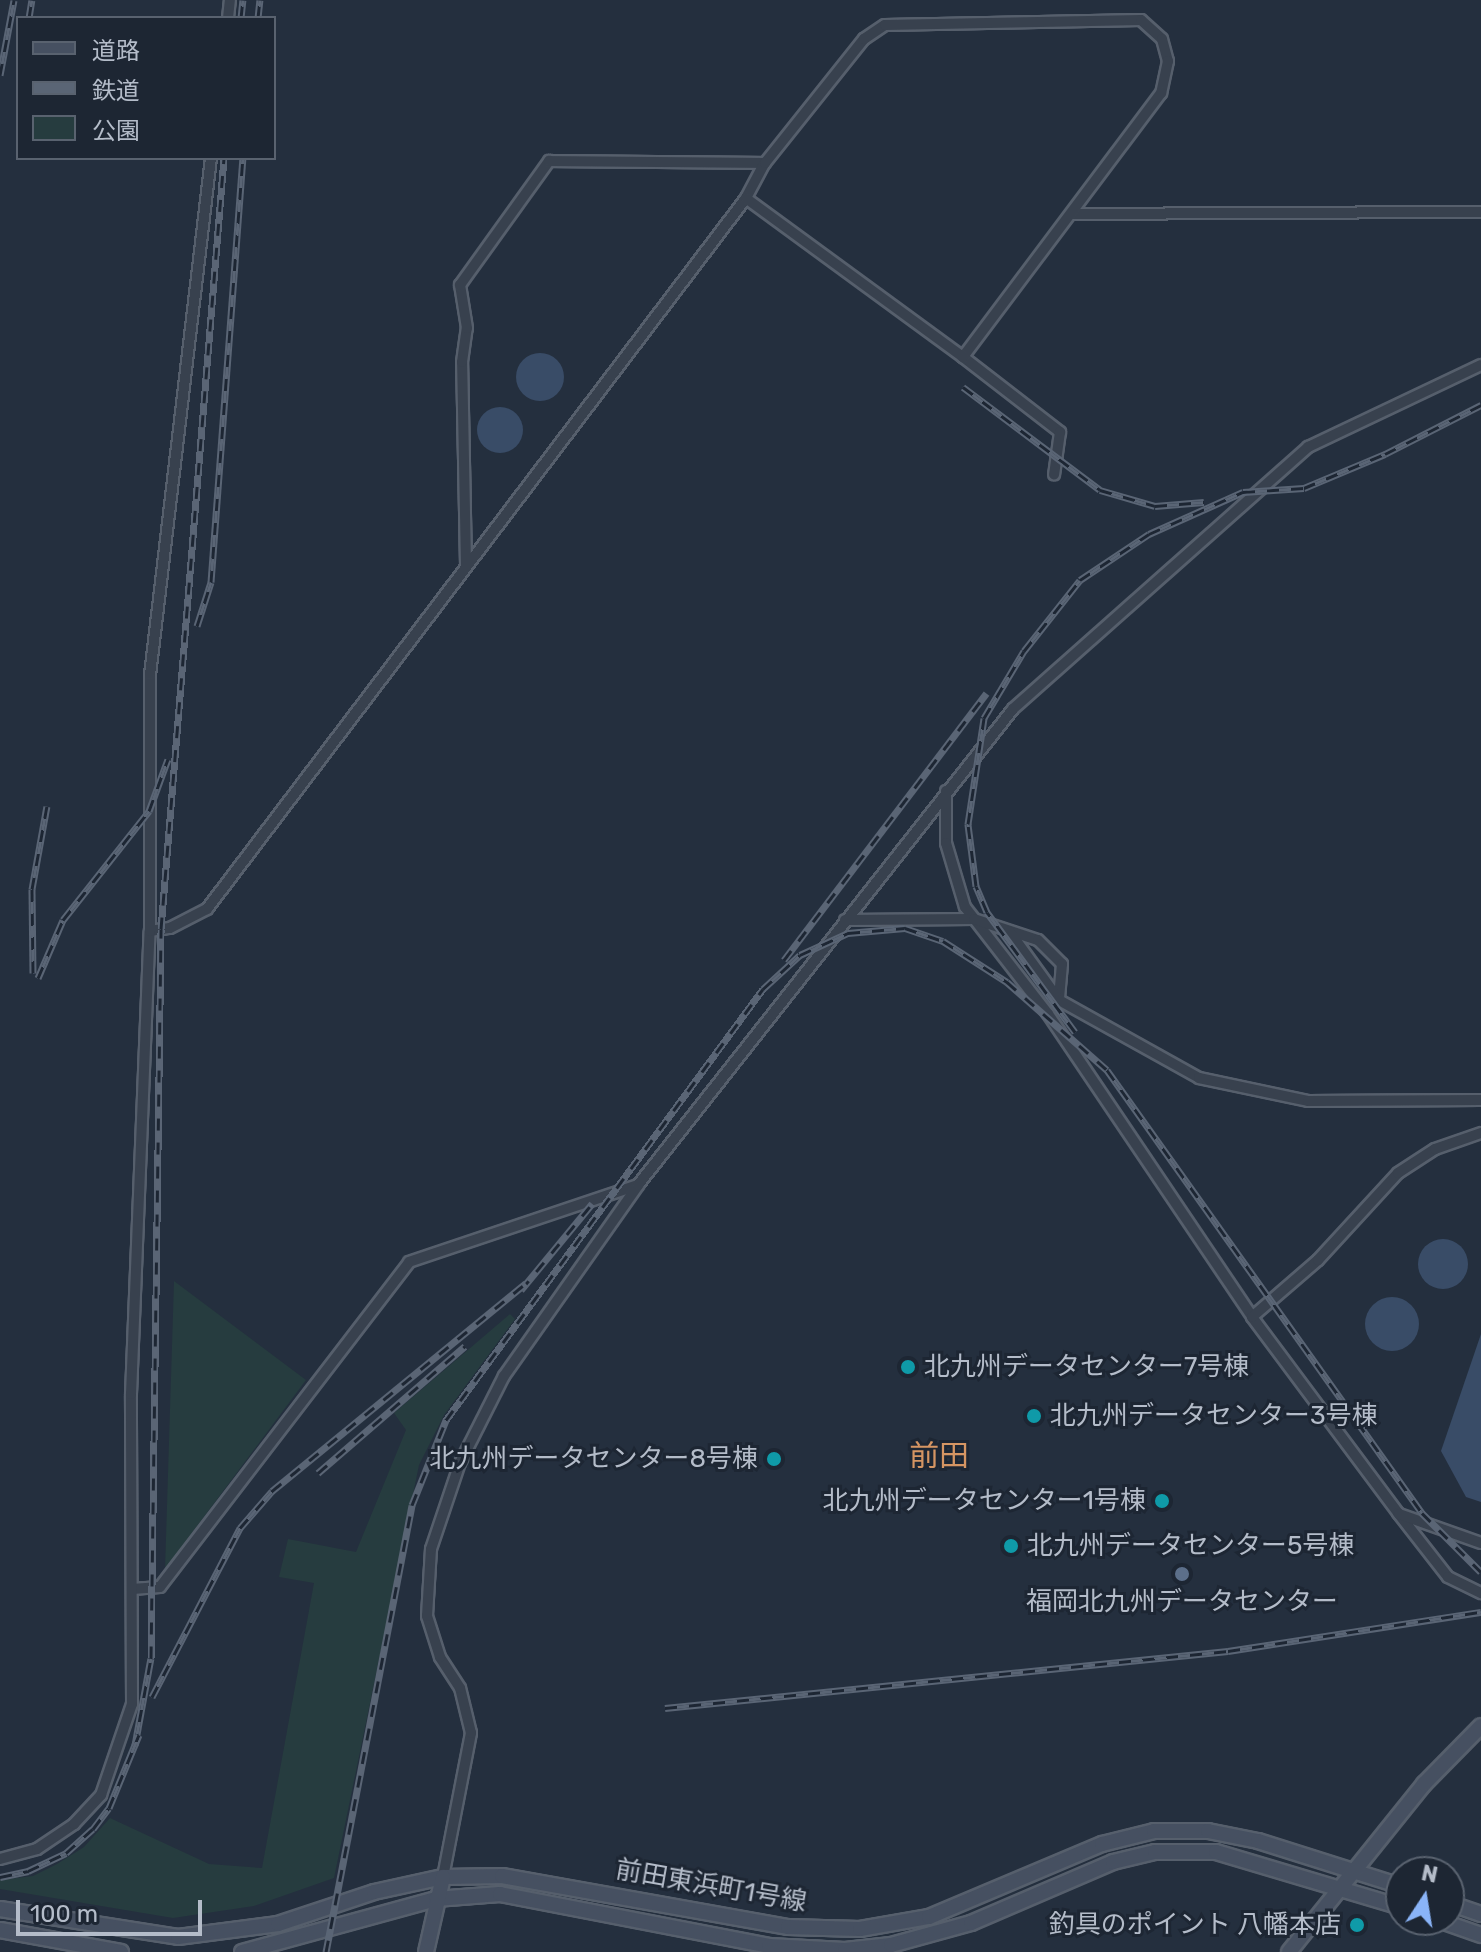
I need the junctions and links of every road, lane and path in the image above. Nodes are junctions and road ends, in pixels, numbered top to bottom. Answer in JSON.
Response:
{"nodes":[{"id":1,"x":211,"y":160,"type":"edge"},
{"id":2,"x":765,"y":163,"type":"junction"},
{"id":3,"x":746,"y":198,"type":"junction"},
{"id":4,"x":1481,"y":212,"type":"edge"},
{"id":5,"x":1072,"y":214,"type":"junction"},
{"id":6,"x":963,"y":357,"type":"junction"},
{"id":7,"x":1481,"y":365,"type":"edge"},
{"id":8,"x":1054,"y":475,"type":"dead end"},
{"id":9,"x":466,"y":565,"type":"junction"},
{"id":10,"x":946,"y":791,"type":"junction"},
{"id":11,"x":974,"y":919,"type":"junction"},
{"id":12,"x":845,"y":920,"type":"junction"},
{"id":13,"x":150,"y":931,"type":"junction"},
{"id":14,"x":1009,"y":931,"type":"junction"},
{"id":15,"x":1059,"y":1000,"type":"junction"},
{"id":16,"x":1481,"y":1100,"type":"edge"},
{"id":17,"x":1481,"y":1133,"type":"edge"},
{"id":18,"x":638,"y":1185,"type":"junction"},
{"id":19,"x":1252,"y":1317,"type":"junction"},
{"id":20,"x":1398,"y":1513,"type":"junction"},
{"id":21,"x":1481,"y":1543,"type":"edge"},
{"id":22,"x":132,"y":1589,"type":"junction"},
{"id":23,"x":1481,"y":1593,"type":"edge"},
{"id":24,"x":1481,"y":1726,"type":"edge"},
{"id":25,"x":0,"y":1859,"type":"edge"},
{"id":26,"x":1355,"y":1870,"type":"junction"},
{"id":27,"x":443,"y":1877,"type":"junction"},
{"id":28,"x":1385,"y":1880,"type":"edge"},
{"id":29,"x":1341,"y":1885,"type":"junction"},
{"id":30,"x":436,"y":1899,"type":"junction"},
{"id":31,"x":1385,"y":1901,"type":"edge"},
{"id":32,"x":0,"y":1909,"type":"edge"},
{"id":33,"x":0,"y":1930,"type":"edge"},
{"id":34,"x":121,"y":1952,"type":"edge"},
{"id":35,"x":242,"y":1952,"type":"edge"},
{"id":36,"x":426,"y":1952,"type":"edge"},
{"id":37,"x":1289,"y":1952,"type":"edge"}],
"edges":[{"from":1,"to":13,"type":"street"},
{"from":2,"to":3,"type":"street"},
{"from":2,"to":5,"type":"street"},
{"from":2,"to":9,"type":"street"},
{"from":3,"to":6,"type":"street"},
{"from":3,"to":9,"type":"street"},
{"from":4,"to":5,"type":"street"},
{"from":5,"to":6,"type":"street"},
{"from":6,"to":8,"type":"street"},
{"from":7,"to":10,"type":"street"},
{"from":9,"to":13,"type":"street"},
{"from":10,"to":11,"type":"street"},
{"from":10,"to":12,"type":"street"},
{"from":11,"to":12,"type":"street"},
{"from":11,"to":14,"type":"street"},
{"from":11,"to":19,"type":"street"},
{"from":12,"to":18,"type":"street"},
{"from":13,"to":22,"type":"street"},
{"from":14,"to":15,"type":"street"},
{"from":14,"to":15,"type":"street"},
{"from":15,"to":16,"type":"street"},
{"from":17,"to":19,"type":"street"},
{"from":18,"to":22,"type":"street"},
{"from":18,"to":27,"type":"street"},
{"from":19,"to":20,"type":"street"},
{"from":20,"to":21,"type":"street"},
{"from":20,"to":23,"type":"street"},
{"from":22,"to":25,"type":"street"},
{"from":24,"to":26,"type":"street"},
{"from":26,"to":27,"type":"street","name":"前田東浜町1号線"},
{"from":26,"to":28,"type":"street","name":"前田東浜町1号線"},
{"from":26,"to":29,"type":"street"},
{"from":27,"to":30,"type":"street"},
{"from":27,"to":32,"type":"street","name":"前田東浜町1号線"},
{"from":29,"to":30,"type":"street","name":"前田東浜町1号線"},
{"from":29,"to":31,"type":"street","name":"前田東浜町1号線"},
{"from":29,"to":37,"type":"street"},
{"from":30,"to":35,"type":"street","name":"前田東浜町1号線"},
{"from":30,"to":36,"type":"street"},
{"from":33,"to":34,"type":"street"}]}
